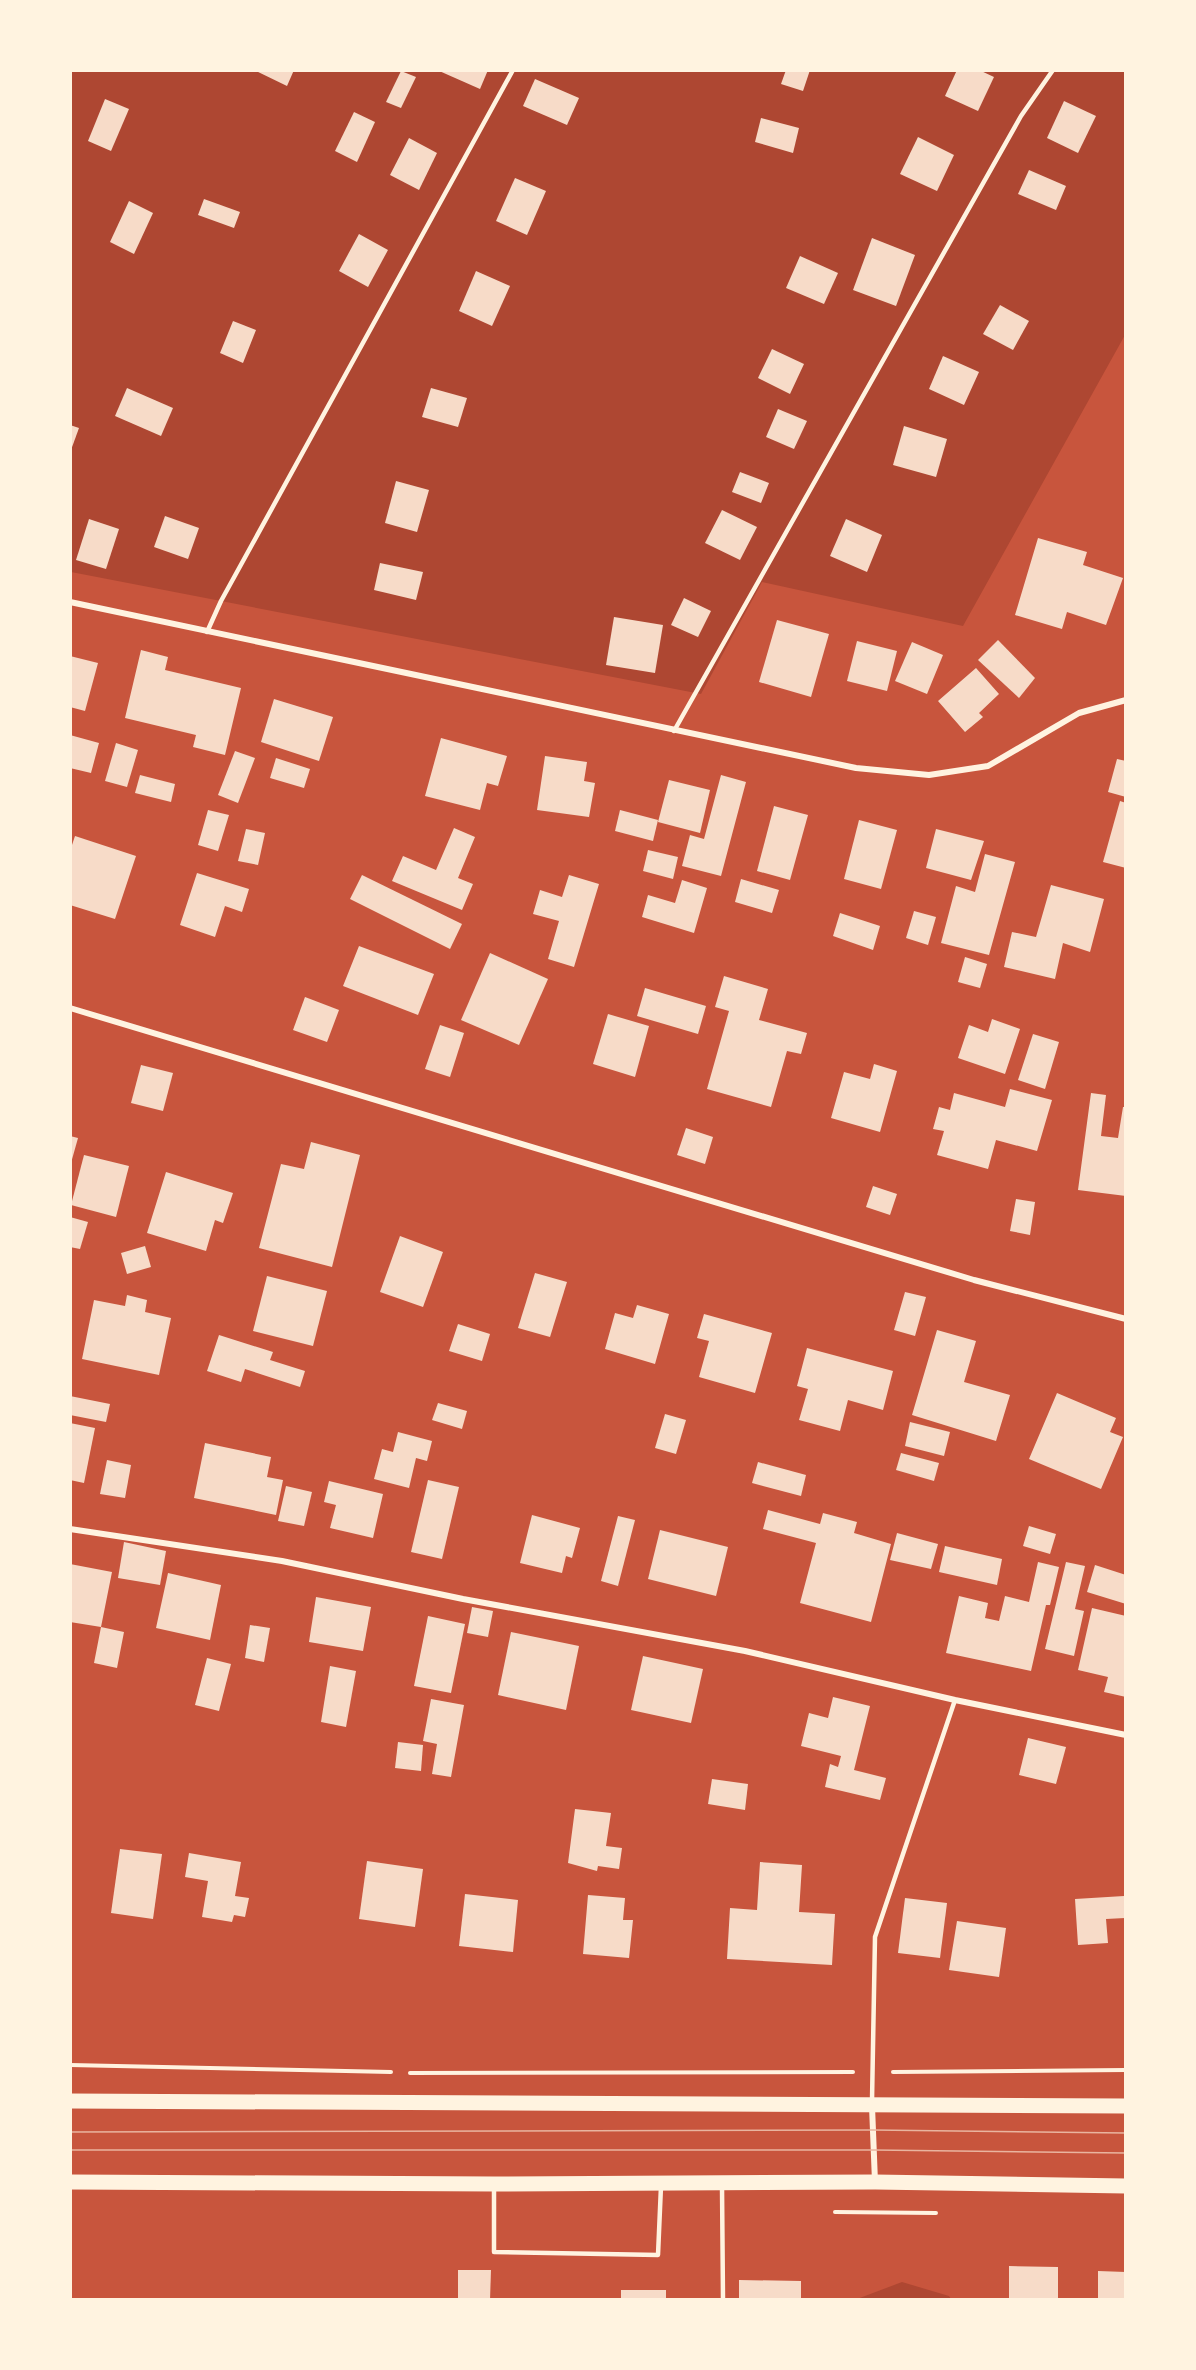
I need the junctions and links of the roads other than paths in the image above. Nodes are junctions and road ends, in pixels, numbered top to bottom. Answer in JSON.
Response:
{"nodes":[{"id":1,"x":513,"y":70,"type":"edge"},
{"id":2,"x":1053,"y":70,"type":"edge"},
{"id":3,"x":70,"y":602,"type":"edge"},
{"id":4,"x":207,"y":632,"type":"junction"},
{"id":5,"x":1125,"y":700,"type":"edge"},
{"id":6,"x":674,"y":731,"type":"junction"},
{"id":7,"x":70,"y":1008,"type":"edge"},
{"id":8,"x":1125,"y":1319,"type":"edge"},
{"id":9,"x":70,"y":1529,"type":"edge"},
{"id":10,"x":956,"y":1700,"type":"junction"},
{"id":11,"x":1125,"y":1735,"type":"edge"},
{"id":12,"x":70,"y":2101,"type":"edge"},
{"id":13,"x":872,"y":2105,"type":"junction"},
{"id":14,"x":1125,"y":2106,"type":"edge"},
{"id":15,"x":70,"y":2182,"type":"edge"},
{"id":16,"x":875,"y":2182,"type":"junction"},
{"id":17,"x":661,"y":2183,"type":"junction"},
{"id":18,"x":722,"y":2183,"type":"junction"},
{"id":19,"x":494,"y":2184,"type":"junction"},
{"id":20,"x":1125,"y":2186,"type":"edge"},
{"id":21,"x":723,"y":2300,"type":"edge"}],
"edges":[{"from":1,"to":4,"type":"lane"},
{"from":2,"to":6,"type":"lane"},
{"from":3,"to":4,"type":"street"},
{"from":4,"to":6,"type":"street"},
{"from":5,"to":6,"type":"street"},
{"from":7,"to":8,"type":"street"},
{"from":9,"to":10,"type":"street"},
{"from":10,"to":11,"type":"street"},
{"from":10,"to":13,"type":"lane"},
{"from":12,"to":13,"type":"main road"},
{"from":13,"to":14,"type":"main road"},
{"from":13,"to":16,"type":"street"},
{"from":15,"to":19,"type":"main road"},
{"from":16,"to":18,"type":"main road"},
{"from":16,"to":20,"type":"main road"},
{"from":17,"to":18,"type":"main road"},
{"from":17,"to":19,"type":"main road"},
{"from":17,"to":19,"type":"lane"},
{"from":18,"to":21,"type":"lane"}]}
